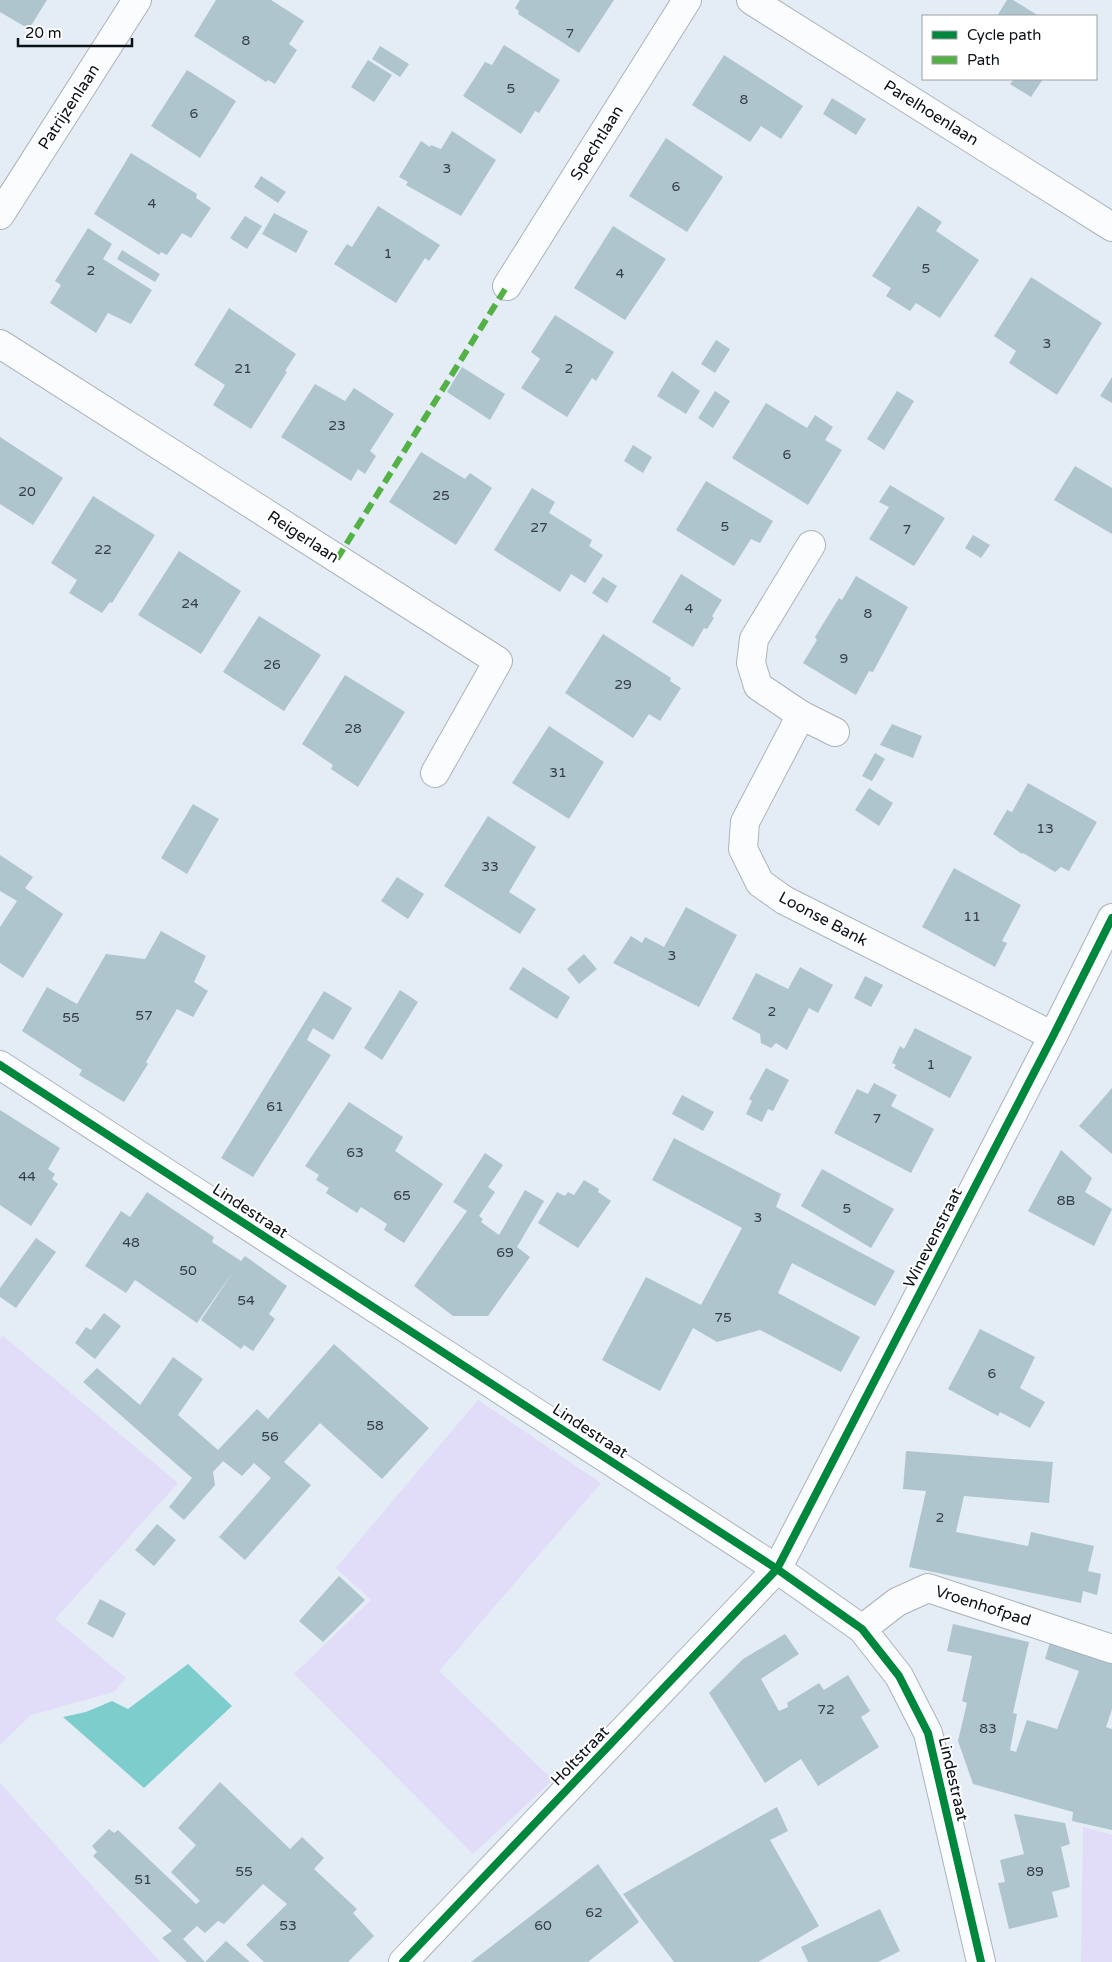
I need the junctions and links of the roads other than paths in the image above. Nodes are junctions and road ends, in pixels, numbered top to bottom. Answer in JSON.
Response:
{"nodes":[{"id":1,"x":137,"y":0,"type":"edge"},
{"id":2,"x":688,"y":0,"type":"edge"},
{"id":3,"x":751,"y":0,"type":"edge"},
{"id":4,"x":0,"y":214,"type":"edge"},
{"id":5,"x":1112,"y":226,"type":"edge"},
{"id":6,"x":507,"y":286,"type":"dead end"},
{"id":7,"x":0,"y":344,"type":"edge"},
{"id":8,"x":811,"y":545,"type":"dead end"},
{"id":9,"x":801,"y":715,"type":"junction"},
{"id":10,"x":835,"y":732,"type":"dead end"},
{"id":11,"x":435,"y":773,"type":"dead end"},
{"id":12,"x":1112,"y":918,"type":"edge"},
{"id":13,"x":1053,"y":1036,"type":"junction"},
{"id":14,"x":0,"y":1065,"type":"edge"},
{"id":15,"x":777,"y":1569,"type":"junction"},
{"id":16,"x":862,"y":1629,"type":"junction"},
{"id":17,"x":1112,"y":1649,"type":"edge"},
{"id":18,"x":404,"y":1962,"type":"edge"},
{"id":19,"x":981,"y":1962,"type":"edge"}],
"edges":[{"from":1,"to":4,"type":"street","name":"Patrijzenlaan"},
{"from":2,"to":6,"type":"street","name":"Spechtlaan"},
{"from":3,"to":5,"type":"street","name":"Parelhoenlaan"},
{"from":7,"to":11,"type":"street","name":"Reigerlaan"},
{"from":8,"to":9,"type":"street"},
{"from":9,"to":10,"type":"street"},
{"from":9,"to":13,"type":"street","name":"Loonse Bank"},
{"from":12,"to":13,"type":"street","name":"Winevenstraat"},
{"from":13,"to":15,"type":"street","name":"Winevenstraat"},
{"from":14,"to":15,"type":"street","name":"Lindestraat"},
{"from":15,"to":16,"type":"street","name":"Lindestraat"},
{"from":15,"to":18,"type":"street","name":"Holtstraat"},
{"from":16,"to":17,"type":"street","name":"Vroenhofpad"},
{"from":16,"to":19,"type":"street","name":"Lindestraat"}]}
